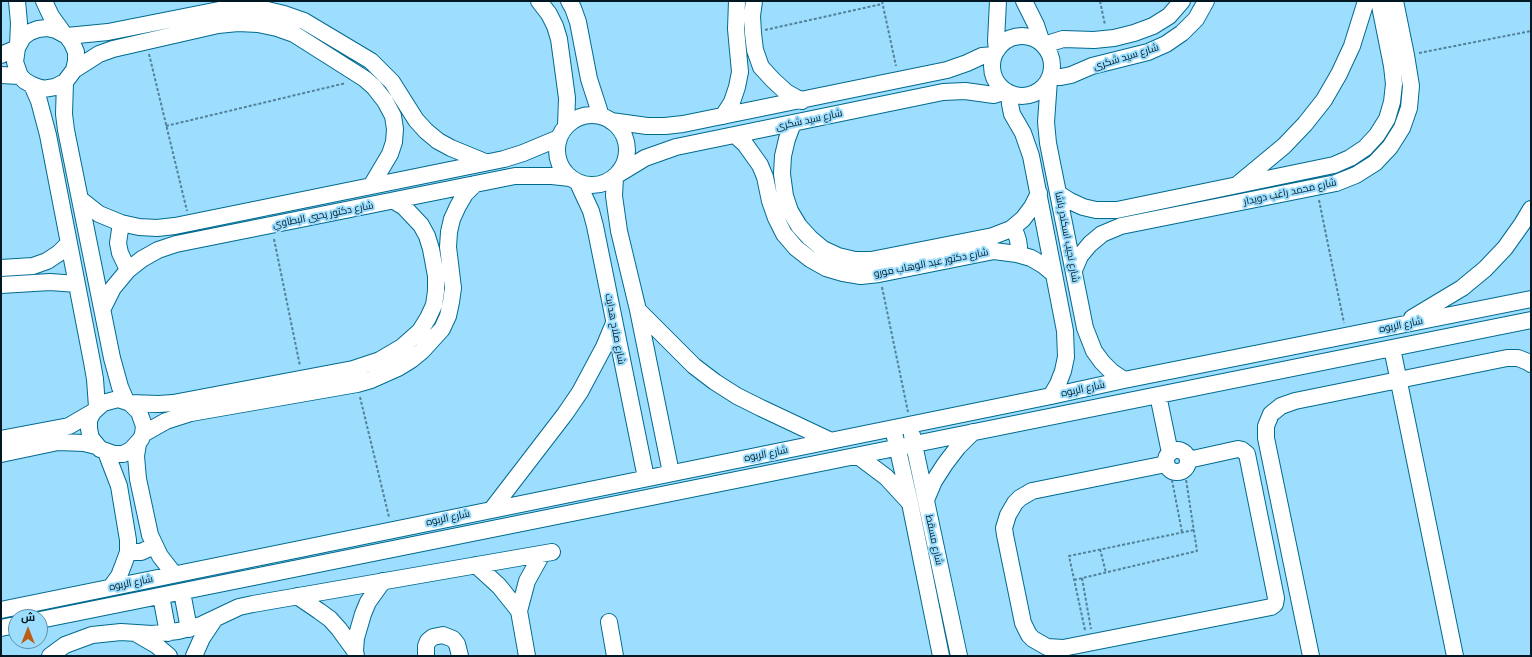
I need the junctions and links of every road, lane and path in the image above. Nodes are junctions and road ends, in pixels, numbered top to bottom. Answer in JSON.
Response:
{"nodes":[{"id":1,"x":18,"y":1,"type":"edge"},
{"id":2,"x":44,"y":1,"type":"edge"},
{"id":3,"x":539,"y":1,"type":"edge"},
{"id":4,"x":737,"y":1,"type":"edge"},
{"id":5,"x":754,"y":1,"type":"edge"},
{"id":6,"x":998,"y":1,"type":"edge"},
{"id":7,"x":1024,"y":1,"type":"edge"},
{"id":8,"x":1100,"y":1,"type":"edge"},
{"id":9,"x":1182,"y":1,"type":"edge"},
{"id":10,"x":1206,"y":1,"type":"edge"},
{"id":11,"x":1366,"y":1,"type":"edge"},
{"id":12,"x":1379,"y":1,"type":"edge"},
{"id":13,"x":1395,"y":1,"type":"edge"},
{"id":14,"x":882,"y":2,"type":"edge"},
{"id":15,"x":572,"y":3,"type":"edge"},
{"id":16,"x":1531,"y":31,"type":"edge"},
{"id":17,"x":753,"y":33,"type":"junction"},
{"id":18,"x":65,"y":35,"type":"junction"},
{"id":19,"x":1108,"y":39,"type":"junction"},
{"id":20,"x":146,"y":41,"type":"junction"},
{"id":21,"x":1043,"y":44,"type":"junction"},
{"id":22,"x":17,"y":47,"type":"junction"},
{"id":23,"x":996,"y":53,"type":"junction"},
{"id":24,"x":1,"y":55,"type":"edge"},
{"id":25,"x":1406,"y":55,"type":"junction"},
{"id":26,"x":761,"y":67,"type":"junction"},
{"id":27,"x":740,"y":72,"type":"junction"},
{"id":28,"x":1,"y":75,"type":"edge"},
{"id":29,"x":69,"y":76,"type":"junction"},
{"id":30,"x":1050,"y":78,"type":"junction"},
{"id":31,"x":365,"y":79,"type":"junction"},
{"id":32,"x":899,"y":80,"type":"junction"},
{"id":33,"x":26,"y":81,"type":"junction"},
{"id":34,"x":1008,"y":92,"type":"junction"},
{"id":35,"x":802,"y":101,"type":"junction"},
{"id":36,"x":407,"y":108,"type":"junction"},
{"id":37,"x":393,"y":116,"type":"junction"},
{"id":38,"x":723,"y":116,"type":"junction"},
{"id":39,"x":606,"y":118,"type":"junction"},
{"id":40,"x":794,"y":123,"type":"junction"},
{"id":41,"x":166,"y":126,"type":"junction"},
{"id":42,"x":562,"y":132,"type":"junction"},
{"id":43,"x":735,"y":135,"type":"junction"},
{"id":44,"x":485,"y":162,"type":"junction"},
{"id":45,"x":782,"y":174,"type":"junction"},
{"id":46,"x":616,"y":176,"type":"junction"},
{"id":47,"x":765,"y":177,"type":"junction"},
{"id":48,"x":574,"y":180,"type":"junction"},
{"id":49,"x":475,"y":184,"type":"junction"},
{"id":50,"x":372,"y":186,"type":"junction"},
{"id":51,"x":1235,"y":186,"type":"junction"},
{"id":52,"x":1317,"y":187,"type":"junction"},
{"id":53,"x":1039,"y":193,"type":"junction"},
{"id":54,"x":1059,"y":194,"type":"junction"},
{"id":55,"x":80,"y":200,"type":"junction"},
{"id":56,"x":394,"y":201,"type":"junction"},
{"id":57,"x":1531,"y":209,"type":"edge"},
{"id":58,"x":1096,"y":210,"type":"junction"},
{"id":59,"x":121,"y":223,"type":"junction"},
{"id":60,"x":190,"y":223,"type":"junction"},
{"id":61,"x":271,"y":225,"type":"junction"},
{"id":62,"x":1011,"y":228,"type":"junction"},
{"id":63,"x":449,"y":232,"type":"junction"},
{"id":64,"x":1102,"y":234,"type":"junction"},
{"id":65,"x":427,"y":236,"type":"junction"},
{"id":66,"x":69,"y":243,"type":"junction"},
{"id":67,"x":1017,"y":254,"type":"junction"},
{"id":68,"x":1,"y":268,"type":"edge"},
{"id":69,"x":128,"y":270,"type":"junction"},
{"id":70,"x":1074,"y":270,"type":"junction"},
{"id":71,"x":879,"y":274,"type":"junction"},
{"id":72,"x":1054,"y":274,"type":"junction"},
{"id":73,"x":77,"y":284,"type":"junction"},
{"id":74,"x":1,"y":285,"type":"edge"},
{"id":75,"x":1531,"y":299,"type":"edge"},
{"id":76,"x":1514,"y":302,"type":"junction"},
{"id":77,"x":103,"y":308,"type":"junction"},
{"id":78,"x":638,"y":310,"type":"junction"},
{"id":79,"x":1525,"y":321,"type":"edge"},
{"id":80,"x":614,"y":322,"type":"junction"},
{"id":81,"x":1399,"y":326,"type":"junction"},
{"id":82,"x":1347,"y":336,"type":"junction"},
{"id":83,"x":1088,"y":338,"type":"junction"},
{"id":84,"x":1066,"y":342,"type":"junction"},
{"id":85,"x":1392,"y":348,"type":"junction"},
{"id":86,"x":1531,"y":364,"type":"edge"},
{"id":87,"x":303,"y":378,"type":"junction"},
{"id":88,"x":1124,"y":380,"type":"junction"},
{"id":89,"x":1399,"y":381,"type":"junction"},
{"id":90,"x":357,"y":384,"type":"junction"},
{"id":91,"x":1163,"y":394,"type":"junction"},
{"id":92,"x":1050,"y":396,"type":"junction"},
{"id":93,"x":128,"y":402,"type":"junction"},
{"id":94,"x":95,"y":410,"type":"junction"},
{"id":95,"x":910,"y":425,"type":"junction"},
{"id":96,"x":893,"y":428,"type":"junction"},
{"id":97,"x":973,"y":432,"type":"junction"},
{"id":98,"x":1,"y":439,"type":"edge"},
{"id":99,"x":140,"y":439,"type":"junction"},
{"id":100,"x":831,"y":441,"type":"junction"},
{"id":101,"x":914,"y":444,"type":"junction"},
{"id":102,"x":897,"y":448,"type":"junction"},
{"id":103,"x":101,"y":449,"type":"junction"},
{"id":104,"x":1,"y":454,"type":"edge"},
{"id":105,"x":858,"y":456,"type":"junction"},
{"id":106,"x":1176,"y":461,"type":"junction"},
{"id":107,"x":670,"y":473,"type":"junction"},
{"id":108,"x":646,"y":478,"type":"junction"},
{"id":109,"x":918,"y":502,"type":"junction"},
{"id":110,"x":492,"y":509,"type":"junction"},
{"id":111,"x":419,"y":524,"type":"junction"},
{"id":112,"x":392,"y":529,"type":"junction"},
{"id":113,"x":1194,"y":530,"type":"junction"},
{"id":114,"x":1182,"y":532,"type":"junction"},
{"id":115,"x":423,"y":543,"type":"junction"},
{"id":116,"x":154,"y":546,"type":"junction"},
{"id":117,"x":1100,"y":549,"type":"junction"},
{"id":118,"x":128,"y":552,"type":"junction"},
{"id":119,"x":236,"y":562,"type":"junction"},
{"id":120,"x":476,"y":565,"type":"junction"},
{"id":121,"x":1106,"y":573,"type":"junction"},
{"id":122,"x":174,"y":574,"type":"junction"},
{"id":123,"x":1082,"y":578,"type":"junction"},
{"id":124,"x":240,"y":580,"type":"junction"},
{"id":125,"x":1074,"y":580,"type":"junction"},
{"id":126,"x":383,"y":581,"type":"junction"},
{"id":127,"x":111,"y":587,"type":"junction"},
{"id":128,"x":182,"y":592,"type":"junction"},
{"id":129,"x":161,"y":596,"type":"junction"},
{"id":130,"x":297,"y":596,"type":"junction"},
{"id":131,"x":1,"y":610,"type":"edge"},
{"id":132,"x":518,"y":611,"type":"junction"},
{"id":133,"x":48,"y":618,"type":"edge"},
{"id":134,"x":214,"y":620,"type":"junction"},
{"id":135,"x":609,"y":622,"type":"dead end"},
{"id":136,"x":189,"y":629,"type":"junction"},
{"id":137,"x":168,"y":633,"type":"junction"},
{"id":138,"x":136,"y":634,"type":"junction"},
{"id":139,"x":1091,"y":642,"type":"junction"},
{"id":140,"x":355,"y":654,"type":"edge"},
{"id":141,"x":50,"y":656,"type":"edge"},
{"id":142,"x":169,"y":656,"type":"edge"},
{"id":143,"x":194,"y":656,"type":"edge"},
{"id":144,"x":426,"y":656,"type":"edge"},
{"id":145,"x":460,"y":656,"type":"edge"},
{"id":146,"x":528,"y":656,"type":"edge"},
{"id":147,"x":616,"y":656,"type":"edge"},
{"id":148,"x":941,"y":656,"type":"edge"},
{"id":149,"x":959,"y":656,"type":"edge"},
{"id":150,"x":1311,"y":656,"type":"edge"},
{"id":151,"x":1455,"y":656,"type":"edge"}],
"edges":[{"from":1,"to":22,"type":"street"},
{"from":2,"to":18,"type":"street"},
{"from":3,"to":42,"type":"street"},
{"from":4,"to":27,"type":"street"},
{"from":5,"to":17,"type":"street"},
{"from":6,"to":23,"type":"street"},
{"from":7,"to":21,"type":"street"},
{"from":8,"to":19,"type":"path"},
{"from":9,"to":19,"type":"street","name":"شارع سيد شكرى"},
{"from":10,"to":30,"type":"street","name":"شارع سيد شكرى"},
{"from":11,"to":51,"type":"street"},
{"from":12,"to":51,"type":"street","name":"شارع محمد راغب دويدار"},
{"from":13,"to":25,"type":"street","name":"شارع محمد راغب دويدار"},
{"from":14,"to":17,"type":"path"},
{"from":14,"to":32,"type":"path"},
{"from":15,"to":39,"type":"street"},
{"from":16,"to":25,"type":"path"},
{"from":17,"to":26,"type":"street"},
{"from":18,"to":22,"type":"street"},
{"from":18,"to":29,"type":"street"},
{"from":18,"to":36,"type":"street"},
{"from":19,"to":21,"type":"street","name":"شارع سيد شكرى"},
{"from":20,"to":29,"type":"street"},
{"from":20,"to":31,"type":"street"},
{"from":20,"to":41,"type":"path"},
{"from":21,"to":23,"type":"street"},
{"from":21,"to":30,"type":"street"},
{"from":22,"to":24,"type":"street"},
{"from":22,"to":33,"type":"street"},
{"from":23,"to":32,"type":"street","name":"شارع سيد شكرى"},
{"from":23,"to":34,"type":"street"},
{"from":25,"to":52,"type":"street","name":"شارع محمد راغب دويدار"},
{"from":26,"to":27,"type":"street"},
{"from":26,"to":35,"type":"street"},
{"from":27,"to":38,"type":"street"},
{"from":28,"to":33,"type":"street"},
{"from":29,"to":33,"type":"street"},
{"from":29,"to":55,"type":"street"},
{"from":30,"to":34,"type":"street"},
{"from":30,"to":54,"type":"street","name":"شارع نجيب اسكندر باشا"},
{"from":31,"to":37,"type":"street"},
{"from":31,"to":41,"type":"path"},
{"from":32,"to":35,"type":"street","name":"شارع سيد شكرى"},
{"from":33,"to":66,"type":"street"},
{"from":34,"to":40,"type":"street","name":"شارع سيد شكرى"},
{"from":34,"to":53,"type":"street","name":"شارع نجيب اسكندر باشا"},
{"from":35,"to":38,"type":"street","name":"شارع سيد شكرى"},
{"from":36,"to":37,"type":"street"},
{"from":36,"to":44,"type":"street"},
{"from":37,"to":50,"type":"street"},
{"from":38,"to":39,"type":"street","name":"شارع سيد شكرى"},
{"from":39,"to":42,"type":"street"},
{"from":39,"to":46,"type":"street"},
{"from":40,"to":43,"type":"street","name":"شارع سيد شكرى"},
{"from":40,"to":45,"type":"street","name":"شارع دكتور عبد الوهاب مورو"},
{"from":41,"to":60,"type":"path"},
{"from":42,"to":44,"type":"street","name":"شارع دكتور يحيي البطاوي"},
{"from":42,"to":48,"type":"street"},
{"from":43,"to":46,"type":"street","name":"شارع سيد شكرى"},
{"from":43,"to":47,"type":"street","name":"شارع دكتور عبد الوهاب مورو"},
{"from":44,"to":50,"type":"street","name":"شارع دكتور يحيي البطاوي"},
{"from":45,"to":47,"type":"street"},
{"from":45,"to":62,"type":"street","name":"شارع دكتور عبد الوهاب مورو"},
{"from":46,"to":48,"type":"street"},
{"from":46,"to":78,"type":"street"},
{"from":47,"to":71,"type":"street","name":"شارع دكتور عبد الوهاب مورو"},
{"from":48,"to":49,"type":"street","name":"شارع دكتور يحيي البطاوي"},
{"from":48,"to":80,"type":"street","name":"شارع صلاح هدايت"},
{"from":49,"to":56,"type":"street","name":"شارع دكتور يحيي البطاوي"},
{"from":49,"to":63,"type":"street"},
{"from":50,"to":60,"type":"street","name":"شارع دكتور يحيي البطاوي"},
{"from":51,"to":58,"type":"street","name":"شارع محمد راغب دويدار"},
{"from":52,"to":64,"type":"street","name":"شارع محمد راغب دويدار"},
{"from":52,"to":82,"type":"path"},
{"from":53,"to":62,"type":"street","name":"شارع دكتور عبد الوهاب مورو"},
{"from":53,"to":72,"type":"street","name":"شارع نجيب اسكندر باشا"},
{"from":54,"to":58,"type":"street","name":"شارع محمد راغب دويدار"},
{"from":54,"to":70,"type":"street","name":"شارع نجيب اسكندر باشا"},
{"from":55,"to":59,"type":"street","name":"شارع دكتور يحيي البطاوي"},
{"from":55,"to":77,"type":"street"},
{"from":56,"to":61,"type":"street","name":"شارع دكتور يحيي البطاوي"},
{"from":56,"to":65,"type":"street"},
{"from":57,"to":81,"type":"street"},
{"from":58,"to":64,"type":"street"},
{"from":59,"to":60,"type":"street","name":"شارع دكتور يحيي البطاوي"},
{"from":59,"to":69,"type":"street"},
{"from":61,"to":69,"type":"street","name":"شارع دكتور يحيي البطاوي"},
{"from":61,"to":87,"type":"path"},
{"from":62,"to":67,"type":"street"},
{"from":63,"to":65,"type":"street"},
{"from":63,"to":90,"type":"street"},
{"from":64,"to":70,"type":"street","name":"شارع محمد راغب دويدار"},
{"from":65,"to":87,"type":"street"},
{"from":66,"to":68,"type":"street"},
{"from":66,"to":73,"type":"street"},
{"from":67,"to":71,"type":"street","name":"شارع دكتور عبد الوهاب مورو"},
{"from":67,"to":72,"type":"street","name":"شارع دكتور عبد الوهاب مورو"},
{"from":69,"to":77,"type":"street","name":"شارع دكتور يحيي البطاوي"},
{"from":70,"to":83,"type":"street","name":"شارع نجيب اسكندر باشا"},
{"from":71,"to":95,"type":"path"},
{"from":72,"to":84,"type":"street","name":"شارع نجيب اسكندر باشا"},
{"from":73,"to":74,"type":"street"},
{"from":73,"to":94,"type":"street"},
{"from":75,"to":76,"type":"street","name":"شارع الربوه"},
{"from":76,"to":79,"type":"street"},
{"from":76,"to":81,"type":"street","name":"شارع الربوه"},
{"from":77,"to":93,"type":"street"},
{"from":78,"to":100,"type":"street"},
{"from":78,"to":107,"type":"street"},
{"from":79,"to":85,"type":"street","name":"شارع الربوه"},
{"from":80,"to":108,"type":"street","name":"شارع صلاح هدايت"},
{"from":80,"to":110,"type":"street"},
{"from":81,"to":82,"type":"street","name":"شارع الربوه"},
{"from":82,"to":88,"type":"street","name":"شارع الربوه"},
{"from":83,"to":84,"type":"street"},
{"from":83,"to":88,"type":"street","name":"شارع نجيب اسكندر باشا"},
{"from":84,"to":92,"type":"street","name":"شارع نجيب اسكندر باشا"},
{"from":85,"to":89,"type":"street"},
{"from":85,"to":91,"type":"street","name":"شارع الربوه"},
{"from":86,"to":89,"type":"street"},
{"from":87,"to":93,"type":"street"},
{"from":88,"to":92,"type":"street","name":"شارع الربوه"},
{"from":89,"to":150,"type":"street"},
{"from":89,"to":151,"type":"street"},
{"from":90,"to":99,"type":"street"},
{"from":90,"to":112,"type":"path"},
{"from":91,"to":97,"type":"street","name":"شارع الربوه"},
{"from":91,"to":106,"type":"street"},
{"from":92,"to":95,"type":"street","name":"شارع الربوه"},
{"from":93,"to":94,"type":"street"},
{"from":93,"to":99,"type":"street"},
{"from":94,"to":98,"type":"street"},
{"from":94,"to":103,"type":"street"},
{"from":95,"to":96,"type":"street","name":"شارع الربوه"},
{"from":95,"to":101,"type":"street","name":"شارع مسقط"},
{"from":96,"to":100,"type":"street","name":"شارع الربوه"},
{"from":96,"to":102,"type":"street","name":"شارع مسقط"},
{"from":97,"to":101,"type":"street","name":"شارع الربوه"},
{"from":97,"to":109,"type":"street"},
{"from":99,"to":103,"type":"street"},
{"from":99,"to":116,"type":"street"},
{"from":100,"to":107,"type":"street","name":"شارع الربوه"},
{"from":101,"to":102,"type":"street","name":"شارع الربوه"},
{"from":101,"to":109,"type":"street","name":"شارع مسقط"},
{"from":102,"to":105,"type":"street","name":"شارع الربوه"},
{"from":102,"to":109,"type":"street","name":"شارع مسقط"},
{"from":103,"to":104,"type":"street"},
{"from":103,"to":118,"type":"street"},
{"from":105,"to":109,"type":"street"},
{"from":105,"to":115,"type":"street","name":"شارع الربوه"},
{"from":106,"to":113,"type":"path"},
{"from":106,"to":114,"type":"path"},
{"from":106,"to":139,"type":"street"},
{"from":106,"to":139,"type":"street"},
{"from":107,"to":108,"type":"street","name":"شارع الربوه"},
{"from":108,"to":110,"type":"street","name":"شارع الربوه"},
{"from":109,"to":148,"type":"street","name":"شارع مسقط"},
{"from":109,"to":149,"type":"street","name":"شارع مسقط"},
{"from":110,"to":111,"type":"street","name":"شارع الربوه"},
{"from":111,"to":112,"type":"street","name":"شارع الربوه"},
{"from":111,"to":115,"type":"street"},
{"from":112,"to":119,"type":"street","name":"شارع الربوه"},
{"from":113,"to":114,"type":"path"},
{"from":113,"to":121,"type":"path"},
{"from":114,"to":117,"type":"path"},
{"from":115,"to":124,"type":"street","name":"شارع الربوه"},
{"from":116,"to":118,"type":"street"},
{"from":116,"to":122,"type":"street"},
{"from":117,"to":121,"type":"path"},
{"from":117,"to":125,"type":"path"},
{"from":118,"to":127,"type":"street"},
{"from":119,"to":122,"type":"street","name":"شارع الربوه"},
{"from":119,"to":124,"type":"street"},
{"from":120,"to":126,"type":"street"},
{"from":120,"to":132,"type":"street"},
{"from":120,"to":132,"type":"street"},
{"from":121,"to":123,"type":"path"},
{"from":122,"to":127,"type":"street","name":"شارع الربوه"},
{"from":123,"to":125,"type":"path"},
{"from":123,"to":139,"type":"path"},
{"from":124,"to":128,"type":"street","name":"شارع الربوه"},
{"from":125,"to":139,"type":"path"},
{"from":126,"to":130,"type":"street"},
{"from":126,"to":140,"type":"street"},
{"from":127,"to":131,"type":"street","name":"شارع الربوه"},
{"from":128,"to":129,"type":"street","name":"شارع الربوه"},
{"from":128,"to":136,"type":"street"},
{"from":129,"to":133,"type":"street","name":"شارع الربوه"},
{"from":129,"to":137,"type":"street"},
{"from":130,"to":134,"type":"street"},
{"from":130,"to":140,"type":"street"},
{"from":132,"to":146,"type":"street"},
{"from":134,"to":136,"type":"street"},
{"from":134,"to":143,"type":"street"},
{"from":135,"to":147,"type":"street"},
{"from":136,"to":137,"type":"street"},
{"from":137,"to":138,"type":"street"},
{"from":138,"to":141,"type":"street"},
{"from":138,"to":142,"type":"street"},
{"from":144,"to":145,"type":"street"}]}
